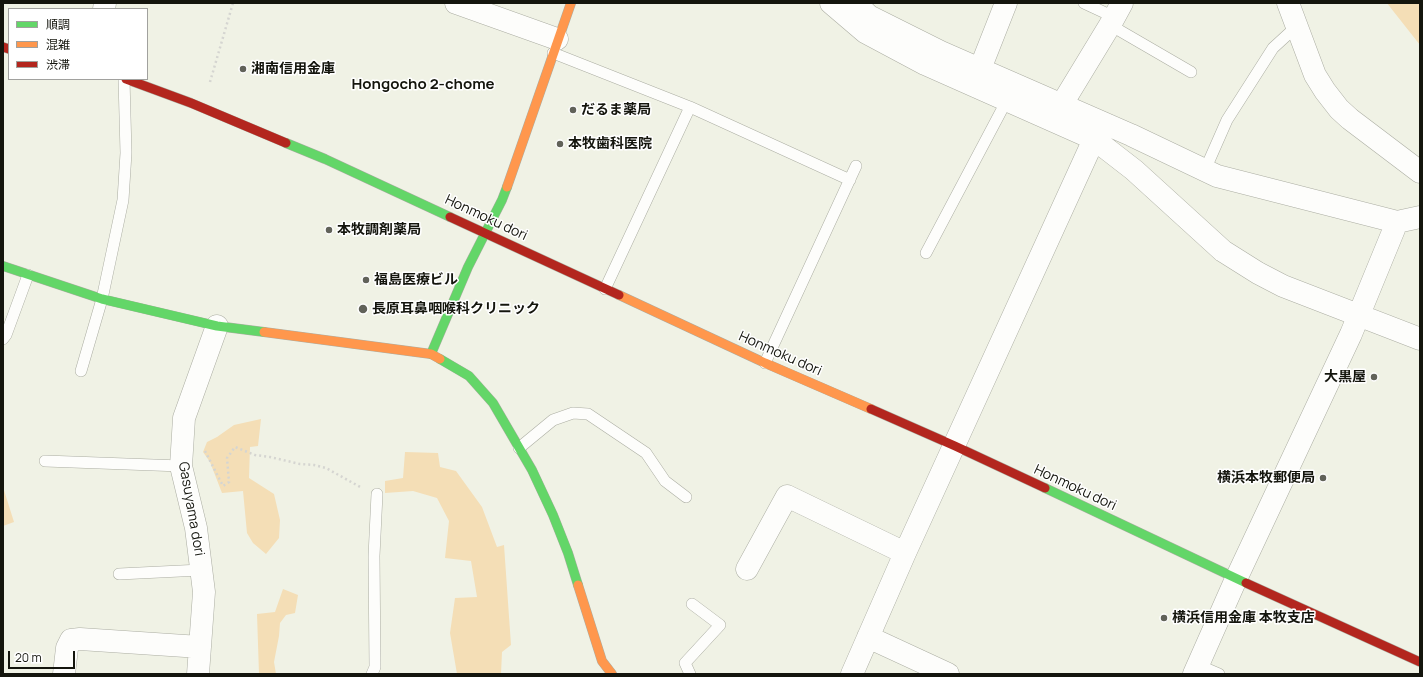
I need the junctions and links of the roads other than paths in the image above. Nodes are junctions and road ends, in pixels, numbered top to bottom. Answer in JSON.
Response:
{"nodes":[{"id":1,"x":456,"y":3,"type":"edge"},
{"id":2,"x":571,"y":3,"type":"edge"},
{"id":3,"x":831,"y":3,"type":"edge"},
{"id":4,"x":855,"y":3,"type":"edge"},
{"id":5,"x":1006,"y":3,"type":"edge"},
{"id":6,"x":1084,"y":3,"type":"edge"},
{"id":7,"x":1288,"y":3,"type":"edge"},
{"id":8,"x":1115,"y":15,"type":"edge"},
{"id":9,"x":1297,"y":26,"type":"junction"},
{"id":10,"x":555,"y":46,"type":"junction"},
{"id":11,"x":980,"y":69,"type":"junction"},
{"id":12,"x":1191,"y":72,"type":"dead end"},
{"id":13,"x":125,"y":80,"type":"edge"},
{"id":14,"x":128,"y":80,"type":"edge"},
{"id":15,"x":1007,"y":100,"type":"junction"},
{"id":16,"x":1062,"y":104,"type":"junction"},
{"id":17,"x":690,"y":107,"type":"junction"},
{"id":18,"x":1098,"y":131,"type":"junction"},
{"id":19,"x":856,"y":166,"type":"dead end"},
{"id":20,"x":1205,"y":170,"type":"junction"},
{"id":21,"x":1420,"y":172,"type":"edge"},
{"id":22,"x":850,"y":180,"type":"junction"},
{"id":23,"x":1420,"y":217,"type":"edge"},
{"id":24,"x":1397,"y":222,"type":"junction"},
{"id":25,"x":485,"y":232,"type":"junction"},
{"id":26,"x":926,"y":253,"type":"dead end"},
{"id":27,"x":3,"y":266,"type":"edge"},
{"id":28,"x":28,"y":275,"type":"junction"},
{"id":29,"x":605,"y":290,"type":"junction"},
{"id":30,"x":102,"y":299,"type":"junction"},
{"id":31,"x":1358,"y":316,"type":"junction"},
{"id":32,"x":217,"y":326,"type":"junction"},
{"id":33,"x":3,"y":339,"type":"edge"},
{"id":34,"x":1420,"y":339,"type":"edge"},
{"id":35,"x":431,"y":354,"type":"junction"},
{"id":36,"x":765,"y":363,"type":"junction"},
{"id":37,"x":81,"y":372,"type":"dead end"},
{"id":38,"x":955,"y":446,"type":"junction"},
{"id":39,"x":519,"y":448,"type":"junction"},
{"id":40,"x":45,"y":461,"type":"dead end"},
{"id":41,"x":181,"y":466,"type":"junction"},
{"id":42,"x":377,"y":494,"type":"road end"},
{"id":43,"x":686,"y":497,"type":"dead end"},
{"id":44,"x":905,"y":552,"type":"junction"},
{"id":45,"x":746,"y":569,"type":"dead end"},
{"id":46,"x":201,"y":570,"type":"junction"},
{"id":47,"x":119,"y":574,"type":"dead end"},
{"id":48,"x":1236,"y":579,"type":"junction"},
{"id":49,"x":692,"y":604,"type":"dead end"},
{"id":50,"x":868,"y":637,"type":"junction"},
{"id":51,"x":200,"y":648,"type":"junction"},
{"id":52,"x":1420,"y":662,"type":"edge"},
{"id":53,"x":1196,"y":669,"type":"edge"},
{"id":54,"x":64,"y":674,"type":"edge"},
{"id":55,"x":198,"y":674,"type":"edge"},
{"id":56,"x":372,"y":674,"type":"edge"},
{"id":57,"x":612,"y":674,"type":"edge"},
{"id":58,"x":690,"y":674,"type":"edge"},
{"id":59,"x":852,"y":674,"type":"edge"},
{"id":60,"x":948,"y":674,"type":"edge"},
{"id":61,"x":1218,"y":674,"type":"edge"}],
"edges":[{"from":1,"to":10,"type":"street"},
{"from":2,"to":10,"type":"street"},
{"from":3,"to":15,"type":"street"},
{"from":4,"to":11,"type":"street"},
{"from":5,"to":11,"type":"street"},
{"from":6,"to":8,"type":"lane"},
{"from":7,"to":9,"type":"street"},
{"from":8,"to":12,"type":"lane"},
{"from":8,"to":16,"type":"street"},
{"from":9,"to":20,"type":"lane"},
{"from":9,"to":21,"type":"street"},
{"from":10,"to":17,"type":"lane"},
{"from":10,"to":25,"type":"street"},
{"from":11,"to":16,"type":"street"},
{"from":13,"to":30,"type":"lane"},
{"from":14,"to":25,"type":"street","name":"Honmoku dori"},
{"from":15,"to":18,"type":"street"},
{"from":15,"to":26,"type":"lane"},
{"from":16,"to":18,"type":"street"},
{"from":17,"to":22,"type":"lane"},
{"from":17,"to":29,"type":"lane"},
{"from":18,"to":20,"type":"street"},
{"from":18,"to":31,"type":"street"},
{"from":18,"to":38,"type":"street"},
{"from":19,"to":22,"type":"lane"},
{"from":20,"to":24,"type":"street"},
{"from":22,"to":36,"type":"lane"},
{"from":23,"to":24,"type":"street"},
{"from":24,"to":31,"type":"street"},
{"from":25,"to":29,"type":"street","name":"Honmoku dori"},
{"from":25,"to":35,"type":"street"},
{"from":27,"to":28,"type":"street"},
{"from":28,"to":30,"type":"street"},
{"from":28,"to":33,"type":"lane"},
{"from":29,"to":36,"type":"street","name":"Honmoku dori"},
{"from":30,"to":32,"type":"street"},
{"from":30,"to":37,"type":"lane"},
{"from":31,"to":34,"type":"street"},
{"from":31,"to":48,"type":"street"},
{"from":32,"to":35,"type":"street"},
{"from":32,"to":41,"type":"street","name":"Gasuyama dori"},
{"from":35,"to":39,"type":"street"},
{"from":36,"to":38,"type":"street","name":"Honmoku dori"},
{"from":38,"to":44,"type":"street"},
{"from":38,"to":48,"type":"street","name":"Honmoku dori"},
{"from":39,"to":43,"type":"lane"},
{"from":39,"to":57,"type":"street"},
{"from":40,"to":41,"type":"lane"},
{"from":41,"to":46,"type":"street","name":"Gasuyama dori"},
{"from":42,"to":56,"type":"lane"},
{"from":44,"to":45,"type":"street"},
{"from":44,"to":50,"type":"street"},
{"from":46,"to":47,"type":"lane"},
{"from":46,"to":51,"type":"street","name":"Gasuyama dori"},
{"from":48,"to":52,"type":"street","name":"Honmoku dori"},
{"from":48,"to":53,"type":"street"},
{"from":49,"to":58,"type":"lane"},
{"from":50,"to":59,"type":"street"},
{"from":50,"to":60,"type":"street"},
{"from":51,"to":54,"type":"street"},
{"from":51,"to":55,"type":"street","name":"Gasuyama dori"},
{"from":53,"to":61,"type":"lane"}]}
